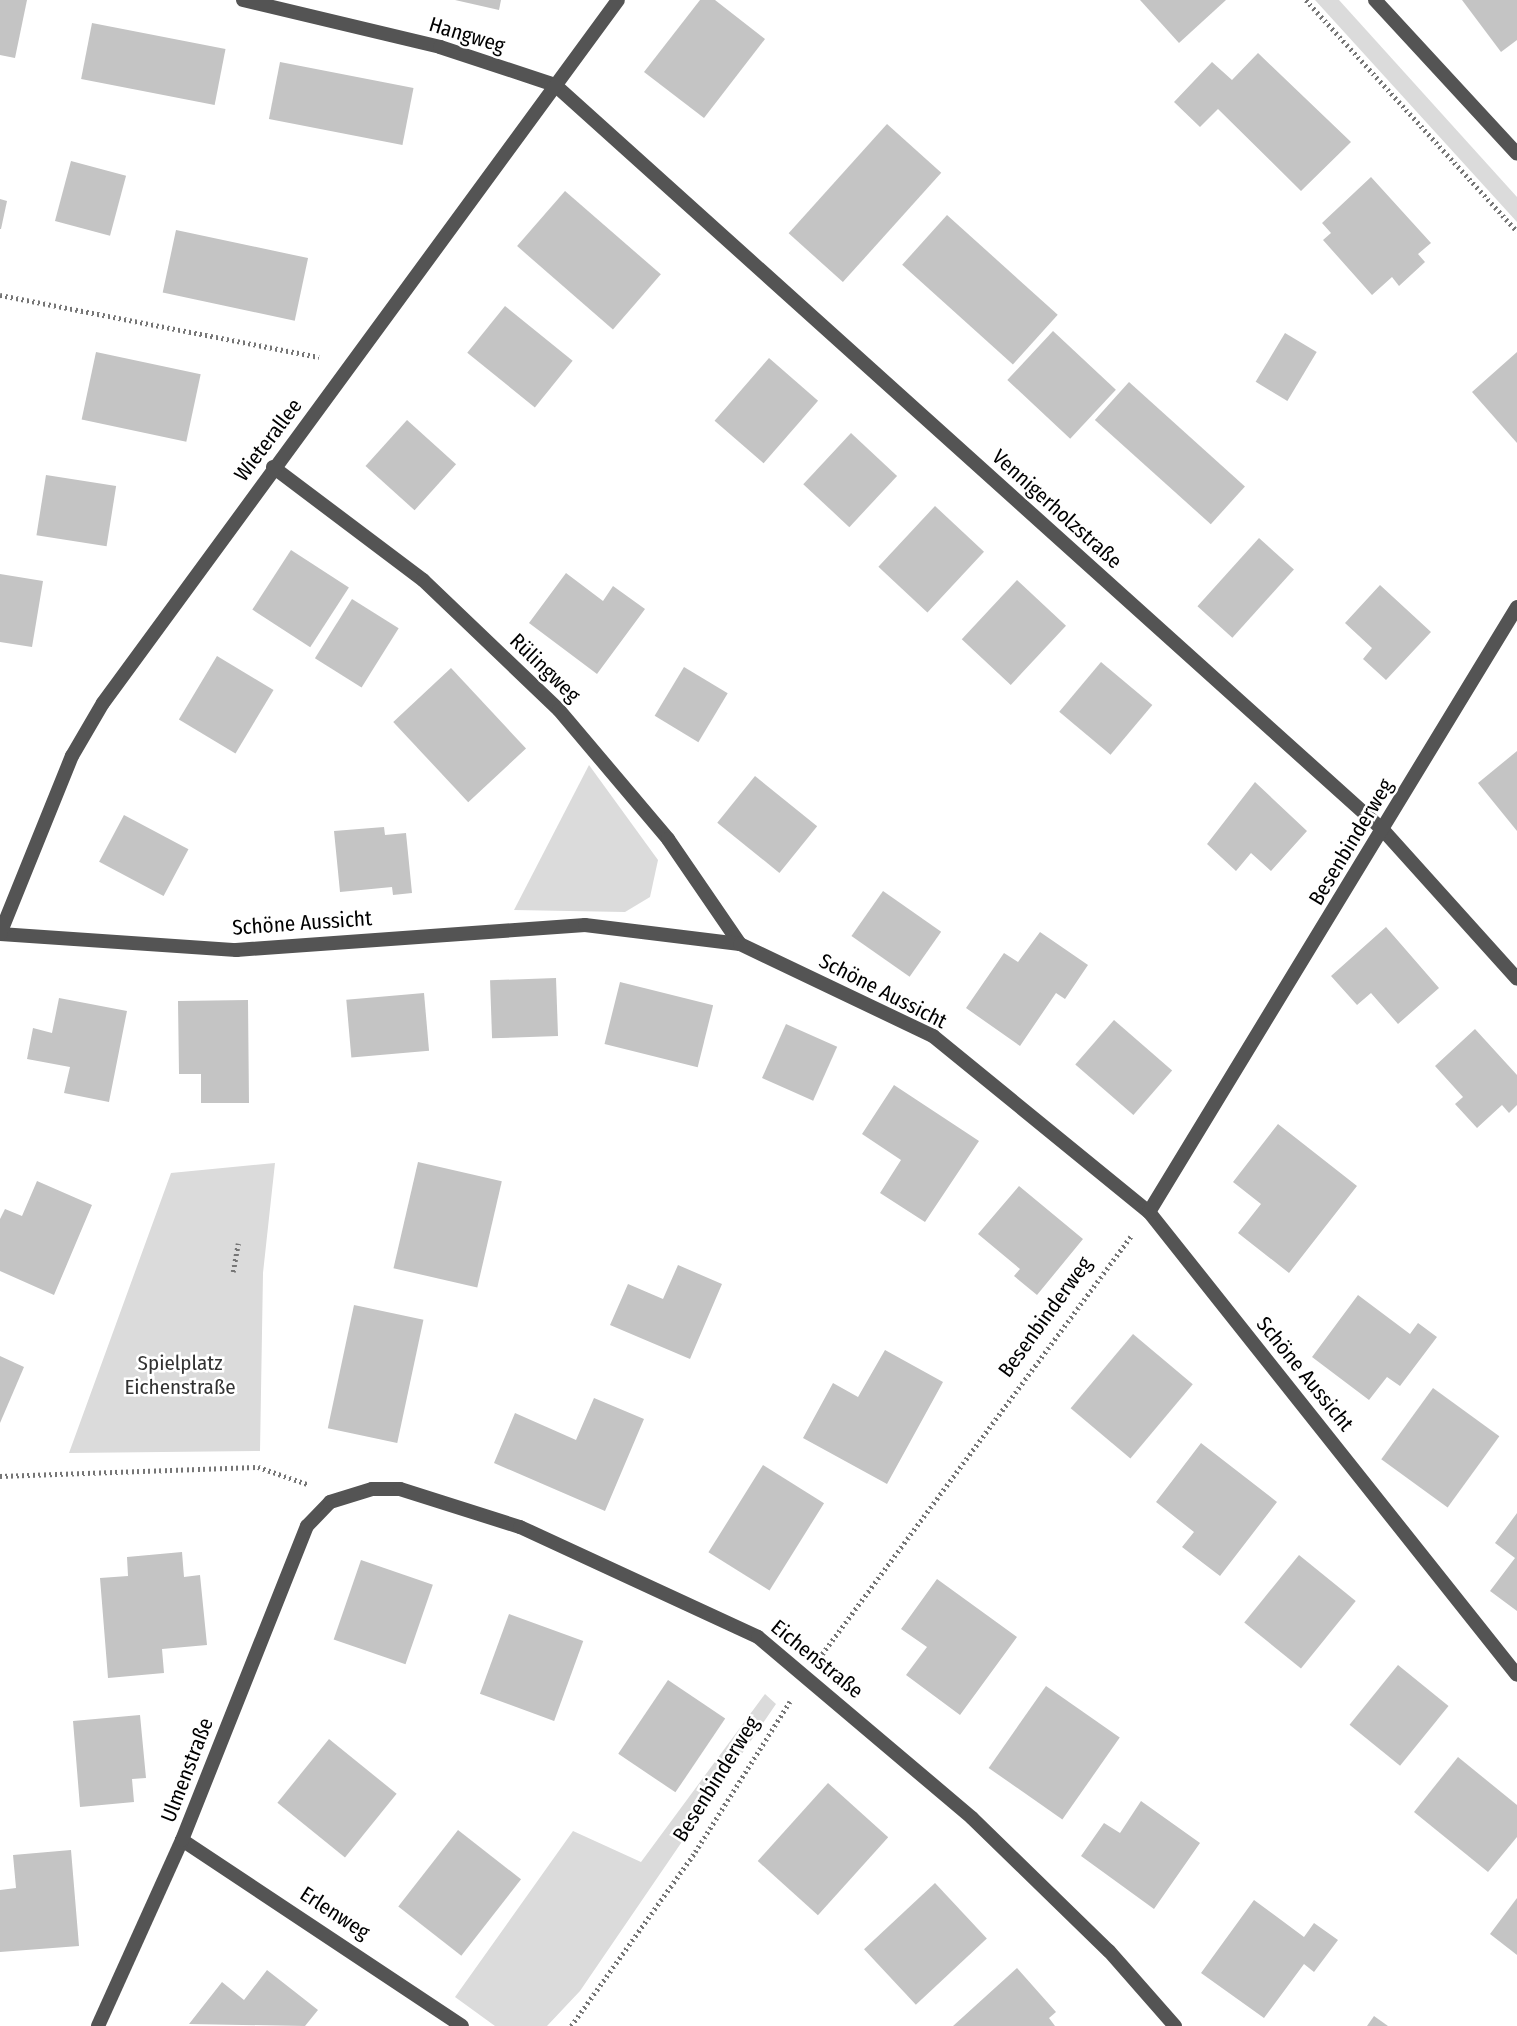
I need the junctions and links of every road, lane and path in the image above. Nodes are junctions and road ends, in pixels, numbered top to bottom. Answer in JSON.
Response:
{"nodes":[{"id":1,"x":243,"y":0,"type":"edge"},
{"id":2,"x":618,"y":0,"type":"edge"},
{"id":3,"x":1307,"y":0,"type":"edge"},
{"id":4,"x":1375,"y":0,"type":"edge"},
{"id":5,"x":555,"y":85,"type":"junction"},
{"id":6,"x":1517,"y":154,"type":"edge"},
{"id":7,"x":1517,"y":232,"type":"edge"},
{"id":8,"x":0,"y":295,"type":"edge"},
{"id":9,"x":351,"y":364,"type":"junction"},
{"id":10,"x":273,"y":467,"type":"junction"},
{"id":11,"x":1517,"y":607,"type":"edge"},
{"id":12,"x":1383,"y":830,"type":"junction"},
{"id":13,"x":0,"y":934,"type":"edge"},
{"id":14,"x":740,"y":944,"type":"junction"},
{"id":15,"x":1517,"y":979,"type":"edge"},
{"id":16,"x":1149,"y":1212,"type":"junction"},
{"id":17,"x":238,"y":1243,"type":"dead end"},
{"id":18,"x":233,"y":1272,"type":"dead end"},
{"id":19,"x":0,"y":1476,"type":"edge"},
{"id":20,"x":330,"y":1502,"type":"junction"},
{"id":21,"x":307,"y":1526,"type":"joint"},
{"id":22,"x":1517,"y":1675,"type":"edge"},
{"id":23,"x":806,"y":1676,"type":"junction"},
{"id":24,"x":182,"y":1840,"type":"junction"},
{"id":25,"x":98,"y":2026,"type":"edge"},
{"id":26,"x":462,"y":2026,"type":"edge"},
{"id":27,"x":570,"y":2026,"type":"edge"},
{"id":28,"x":1175,"y":2026,"type":"edge"}],
"edges":[{"from":1,"to":5,"type":"street","name":"Hangweg"},
{"from":2,"to":5,"type":"street","name":"Wieterallee"},
{"from":3,"to":7,"type":"path"},
{"from":4,"to":6,"type":"street"},
{"from":5,"to":9,"type":"street","name":"Wieterallee"},
{"from":5,"to":12,"type":"street","name":"Vennigerholzstraße"},
{"from":8,"to":9,"type":"path"},
{"from":9,"to":10,"type":"street","name":"Wieterallee"},
{"from":10,"to":13,"type":"street","name":"Wieterallee"},
{"from":10,"to":14,"type":"street","name":"Rülingweg"},
{"from":11,"to":12,"type":"street","name":"Besenbinderweg"},
{"from":12,"to":15,"type":"street","name":"Vennigerholzstraße"},
{"from":12,"to":16,"type":"street","name":"Besenbinderweg"},
{"from":13,"to":14,"type":"street","name":"Schöne Aussicht"},
{"from":14,"to":16,"type":"street","name":"Schöne Aussicht"},
{"from":16,"to":22,"type":"street","name":"Schöne Aussicht"},
{"from":16,"to":23,"type":"path","name":"Besenbinderweg"},
{"from":17,"to":18,"type":"path"},
{"from":19,"to":20,"type":"path"},
{"from":20,"to":21,"type":"street","name":"Eichenstraße"},
{"from":20,"to":23,"type":"street","name":"Eichenstraße"},
{"from":21,"to":24,"type":"street","name":"Ulmenstraße"},
{"from":23,"to":27,"type":"path","name":"Besenbinderweg"},
{"from":23,"to":28,"type":"street","name":"Eichenstraße"},
{"from":24,"to":25,"type":"street","name":"Ulmenstraße"},
{"from":24,"to":26,"type":"street","name":"Erlenweg"}]}
